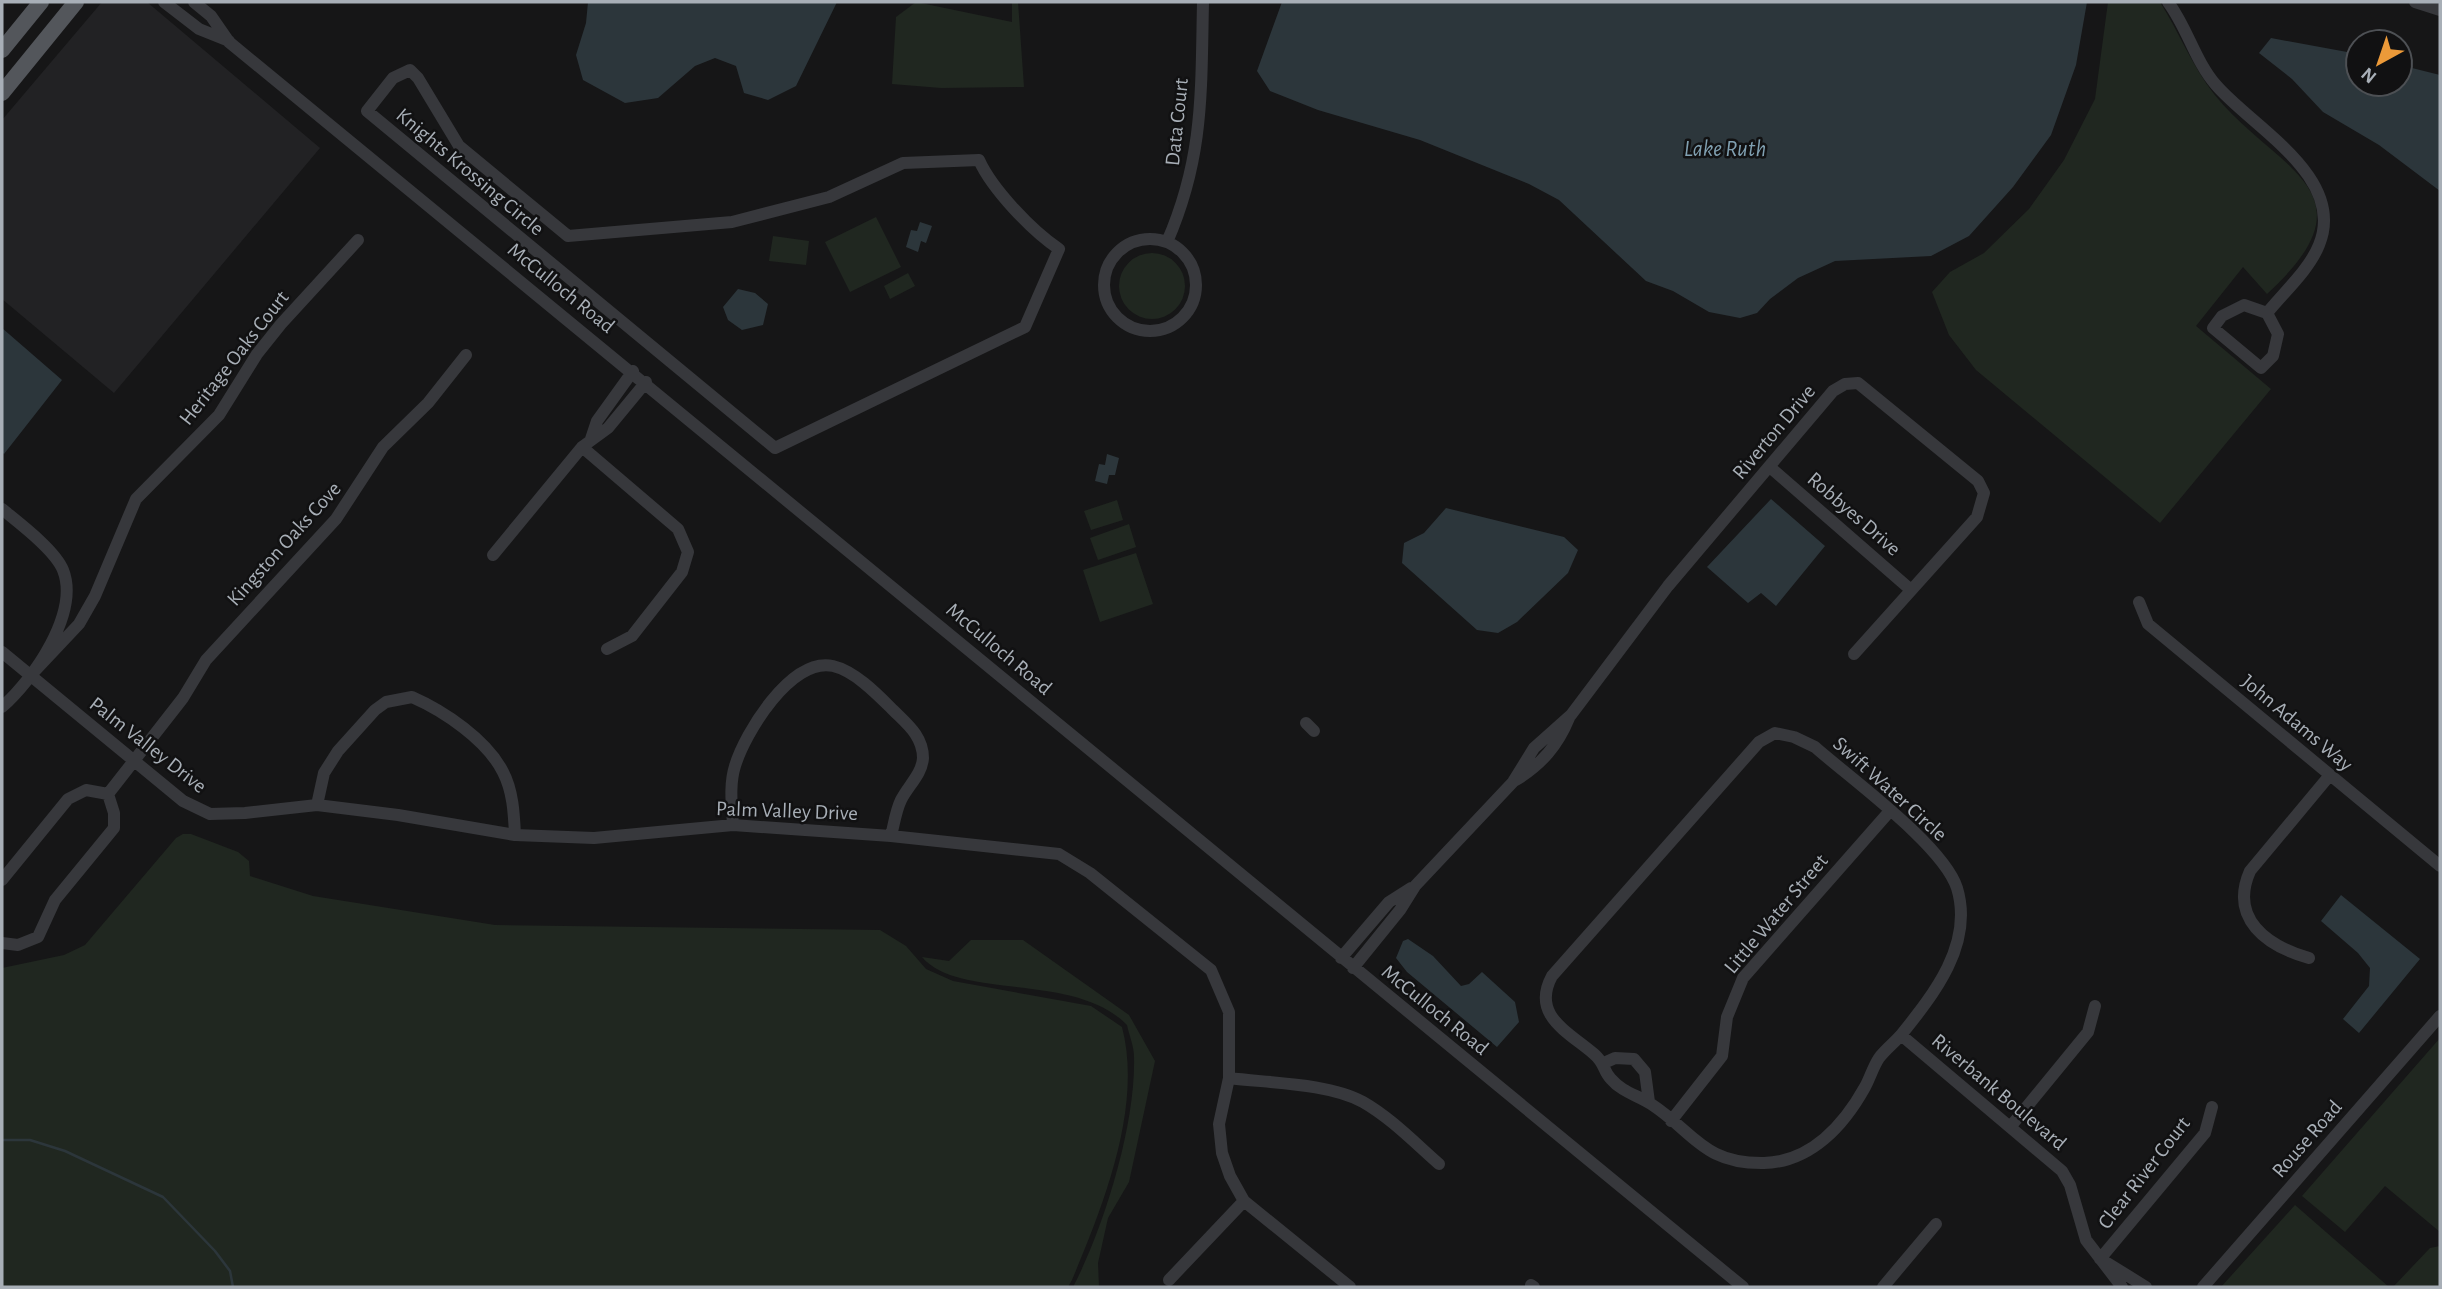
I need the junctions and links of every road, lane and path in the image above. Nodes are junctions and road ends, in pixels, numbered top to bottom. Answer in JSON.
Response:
{"nodes":[{"id":1,"x":41,"y":2,"type":"edge"},
{"id":2,"x":76,"y":2,"type":"edge"},
{"id":3,"x":164,"y":2,"type":"edge"},
{"id":4,"x":194,"y":2,"type":"edge"},
{"id":5,"x":1203,"y":2,"type":"edge"},
{"id":6,"x":2168,"y":2,"type":"edge"},
{"id":7,"x":2415,"y":2,"type":"edge"},
{"id":8,"x":2440,"y":10,"type":"edge"},
{"id":9,"x":229,"y":41,"type":"junction"},
{"id":10,"x":2,"y":50,"type":"edge"},
{"id":11,"x":2,"y":93,"type":"edge"},
{"id":12,"x":358,"y":240,"type":"dead end"},
{"id":13,"x":1167,"y":243,"type":"junction"},
{"id":14,"x":1055,"y":262,"type":"joint"},
{"id":15,"x":2267,"y":313,"type":"junction"},
{"id":16,"x":466,"y":355,"type":"dead end"},
{"id":17,"x":633,"y":371,"type":"junction"},
{"id":18,"x":646,"y":382,"type":"junction"},
{"id":19,"x":609,"y":405,"type":"junction"},
{"id":20,"x":620,"y":414,"type":"junction"},
{"id":21,"x":587,"y":443,"type":"junction"},
{"id":22,"x":1771,"y":468,"type":"junction"},
{"id":23,"x":2,"y":509,"type":"edge"},
{"id":24,"x":492,"y":555,"type":"dead end"},
{"id":25,"x":1911,"y":590,"type":"junction"},
{"id":26,"x":2139,"y":602,"type":"dead end"},
{"id":27,"x":607,"y":649,"type":"dead end"},
{"id":28,"x":2,"y":652,"type":"edge"},
{"id":29,"x":1854,"y":654,"type":"dead end"},
{"id":30,"x":31,"y":675,"type":"junction"},
{"id":31,"x":2,"y":707,"type":"edge"},
{"id":32,"x":133,"y":760,"type":"junction"},
{"id":33,"x":2330,"y":775,"type":"junction"},
{"id":34,"x":108,"y":794,"type":"junction"},
{"id":35,"x":317,"y":805,"type":"junction"},
{"id":36,"x":1889,"y":812,"type":"junction"},
{"id":37,"x":733,"y":825,"type":"junction"},
{"id":38,"x":515,"y":835,"type":"junction"},
{"id":39,"x":891,"y":836,"type":"junction"},
{"id":40,"x":2440,"y":866,"type":"edge"},
{"id":41,"x":2,"y":880,"type":"edge"},
{"id":42,"x":1415,"y":886,"type":"junction"},
{"id":43,"x":2,"y":943,"type":"edge"},
{"id":44,"x":1341,"y":958,"type":"junction"},
{"id":45,"x":2309,"y":958,"type":"dead end"},
{"id":46,"x":1353,"y":968,"type":"junction"},
{"id":47,"x":2095,"y":1006,"type":"dead end"},
{"id":48,"x":2440,"y":1016,"type":"edge"},
{"id":49,"x":1901,"y":1035,"type":"junction"},
{"id":50,"x":1604,"y":1063,"type":"junction"},
{"id":51,"x":1228,"y":1078,"type":"junction"},
{"id":52,"x":1649,"y":1102,"type":"junction"},
{"id":53,"x":2213,"y":1107,"type":"dead end"},
{"id":54,"x":1671,"y":1121,"type":"junction"},
{"id":55,"x":2011,"y":1126,"type":"junction"},
{"id":56,"x":1439,"y":1164,"type":"dead end"},
{"id":57,"x":1244,"y":1201,"type":"junction"},
{"id":58,"x":1936,"y":1224,"type":"dead end"},
{"id":59,"x":2100,"y":1259,"type":"junction"},
{"id":60,"x":1169,"y":1280,"type":"dead end"},
{"id":61,"x":1350,"y":1287,"type":"edge"},
{"id":62,"x":1742,"y":1287,"type":"edge"},
{"id":63,"x":1883,"y":1287,"type":"edge"},
{"id":64,"x":2122,"y":1287,"type":"edge"},
{"id":65,"x":2146,"y":1287,"type":"edge"},
{"id":66,"x":2203,"y":1287,"type":"edge"}],
"edges":[{"from":1,"to":10,"type":"main road"},
{"from":2,"to":11,"type":"main road"},
{"from":3,"to":9,"type":"street","name":"McCulloch Road"},
{"from":4,"to":9,"type":"street","name":"McCulloch Road"},
{"from":5,"to":13,"type":"street","name":"Data Court"},
{"from":6,"to":15,"type":"street"},
{"from":7,"to":8,"type":"street"},
{"from":9,"to":17,"type":"street","name":"McCulloch Road"},
{"from":12,"to":30,"type":"street","name":"Heritage Oaks Court"},
{"from":13,"to":13,"type":"street"},
{"from":14,"to":14,"type":"street","name":"Knights Krossing Circle"},
{"from":15,"to":15,"type":"street"},
{"from":16,"to":32,"type":"street","name":"Kingston Oaks Cove"},
{"from":17,"to":18,"type":"street","name":"McCulloch Road"},
{"from":17,"to":19,"type":"street"},
{"from":18,"to":20,"type":"street"},
{"from":18,"to":44,"type":"street","name":"McCulloch Road"},
{"from":19,"to":20,"type":"street"},
{"from":19,"to":21,"type":"street"},
{"from":20,"to":21,"type":"street"},
{"from":21,"to":24,"type":"street"},
{"from":21,"to":27,"type":"street"},
{"from":22,"to":25,"type":"street","name":"Robbyes Drive"},
{"from":22,"to":25,"type":"street","name":"Riverton Drive"},
{"from":22,"to":42,"type":"street","name":"Riverton Drive"},
{"from":23,"to":30,"type":"street"},
{"from":25,"to":29,"type":"street","name":"Riverton Drive"},
{"from":26,"to":33,"type":"street","name":"John Adams Way"},
{"from":28,"to":30,"type":"street","name":"Palm Valley Drive"},
{"from":30,"to":31,"type":"street"},
{"from":30,"to":32,"type":"street","name":"Palm Valley Drive"},
{"from":32,"to":34,"type":"street","name":"Kingston Oaks Cove"},
{"from":32,"to":35,"type":"street","name":"Palm Valley Drive"},
{"from":33,"to":40,"type":"street","name":"John Adams Way"},
{"from":33,"to":45,"type":"street"},
{"from":34,"to":41,"type":"street"},
{"from":34,"to":43,"type":"street"},
{"from":35,"to":38,"type":"street","name":"Palm Valley Drive"},
{"from":35,"to":38,"type":"street"},
{"from":36,"to":49,"type":"street","name":"Swift Water Circle"},
{"from":36,"to":50,"type":"street","name":"Swift Water Circle"},
{"from":36,"to":54,"type":"street","name":"Little Water Street"},
{"from":37,"to":38,"type":"street","name":"Palm Valley Drive"},
{"from":37,"to":39,"type":"street","name":"Palm Valley Drive"},
{"from":37,"to":39,"type":"street"},
{"from":39,"to":51,"type":"street","name":"Palm Valley Drive"},
{"from":42,"to":44,"type":"street","name":"Riverton Drive"},
{"from":42,"to":46,"type":"street","name":"Riverton Drive"},
{"from":44,"to":46,"type":"street","name":"McCulloch Road"},
{"from":46,"to":62,"type":"street","name":"McCulloch Road"},
{"from":47,"to":55,"type":"street"},
{"from":48,"to":66,"type":"street","name":"Rouse Road"},
{"from":49,"to":54,"type":"street","name":"Swift Water Circle"},
{"from":49,"to":55,"type":"street","name":"Riverbank Boulevard"},
{"from":50,"to":52,"type":"street","name":"Swift Water Circle"},
{"from":50,"to":52,"type":"street"},
{"from":51,"to":56,"type":"street"},
{"from":51,"to":57,"type":"street","name":"Palm Valley Drive"},
{"from":52,"to":54,"type":"street","name":"Swift Water Circle"},
{"from":53,"to":59,"type":"street","name":"Clear River Court"},
{"from":55,"to":59,"type":"street","name":"Riverbank Boulevard"},
{"from":57,"to":60,"type":"street"},
{"from":57,"to":61,"type":"street","name":"Palm Valley Drive"},
{"from":58,"to":63,"type":"street"},
{"from":59,"to":64,"type":"street","name":"Riverbank Boulevard"},
{"from":59,"to":65,"type":"street","name":"Riverbank Boulevard"}]}
